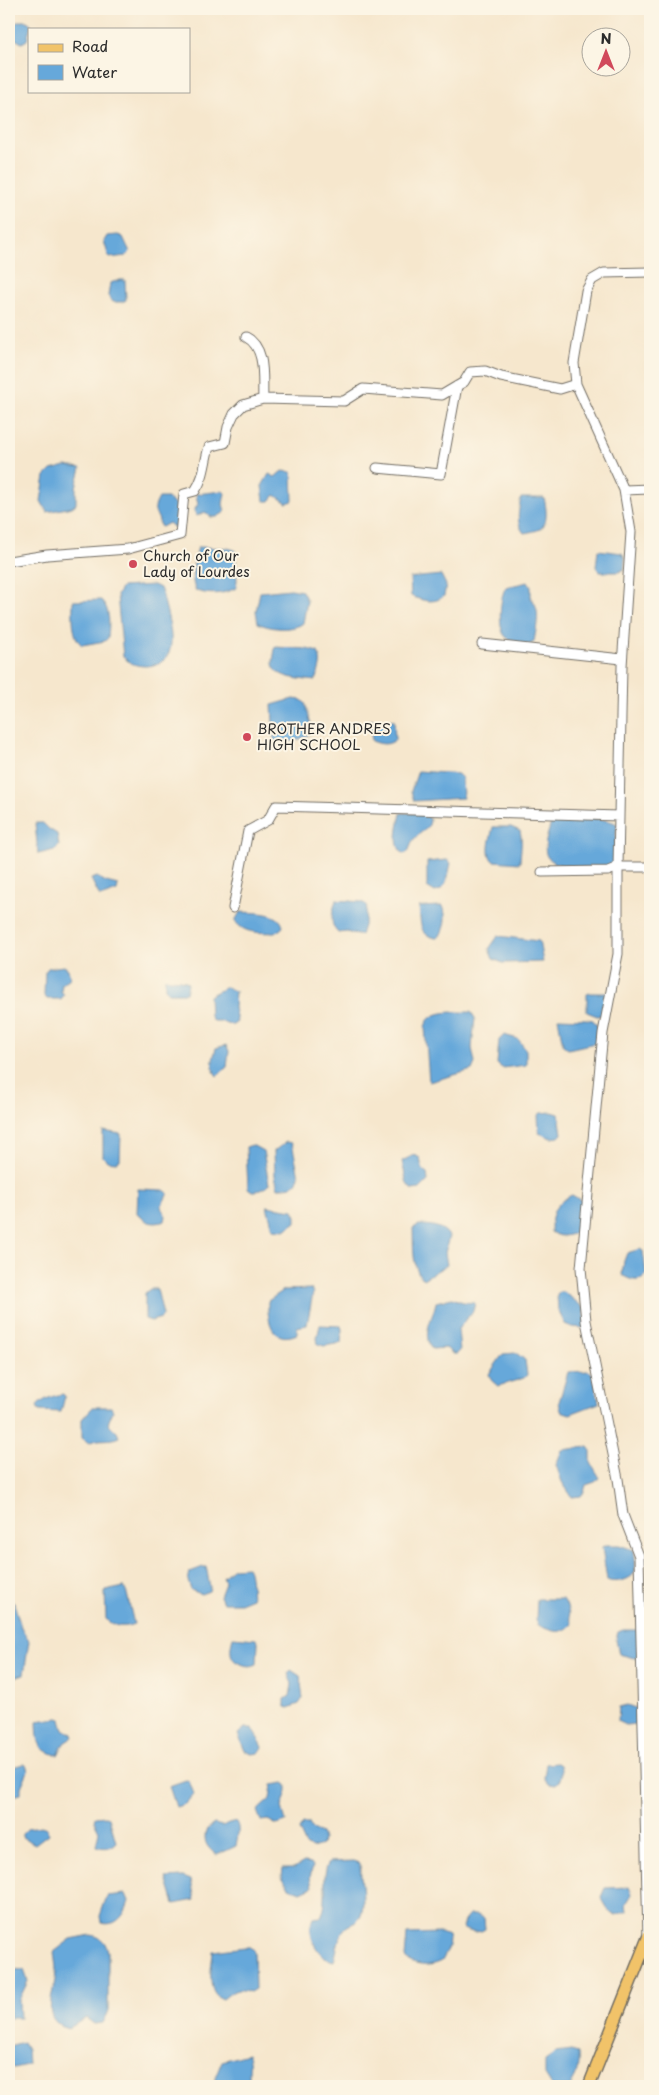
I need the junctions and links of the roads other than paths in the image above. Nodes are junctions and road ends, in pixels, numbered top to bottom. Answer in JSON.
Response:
{"nodes":[{"id":1,"x":650,"y":272,"type":"edge"},
{"id":2,"x":246,"y":337,"type":"dead end"},
{"id":3,"x":576,"y":384,"type":"junction"},
{"id":4,"x":457,"y":386,"type":"junction"},
{"id":5,"x":263,"y":398,"type":"junction"},
{"id":6,"x":377,"y":468,"type":"dead end"},
{"id":7,"x":650,"y":489,"type":"edge"},
{"id":8,"x":624,"y":490,"type":"junction"},
{"id":9,"x":9,"y":561,"type":"edge"},
{"id":10,"x":482,"y":644,"type":"dead end"},
{"id":11,"x":622,"y":659,"type":"junction"},
{"id":12,"x":619,"y":816,"type":"junction"},
{"id":13,"x":618,"y":867,"type":"junction"},
{"id":14,"x":650,"y":867,"type":"edge"},
{"id":15,"x":542,"y":872,"type":"dead end"},
{"id":16,"x":233,"y":908,"type":"dead end"},
{"id":17,"x":649,"y":1937,"type":"edge"},
{"id":18,"x":589,"y":2086,"type":"edge"}],
"edges":[{"from":1,"to":3,"type":"street"},
{"from":2,"to":5,"type":"street"},
{"from":3,"to":4,"type":"street"},
{"from":3,"to":8,"type":"street"},
{"from":4,"to":5,"type":"street"},
{"from":4,"to":6,"type":"street"},
{"from":5,"to":9,"type":"street"},
{"from":7,"to":8,"type":"street"},
{"from":8,"to":11,"type":"street"},
{"from":10,"to":11,"type":"street"},
{"from":11,"to":12,"type":"street"},
{"from":12,"to":13,"type":"street"},
{"from":12,"to":16,"type":"street"},
{"from":13,"to":14,"type":"street"},
{"from":13,"to":15,"type":"street"},
{"from":13,"to":17,"type":"street"},
{"from":17,"to":18,"type":"main road"}]}
